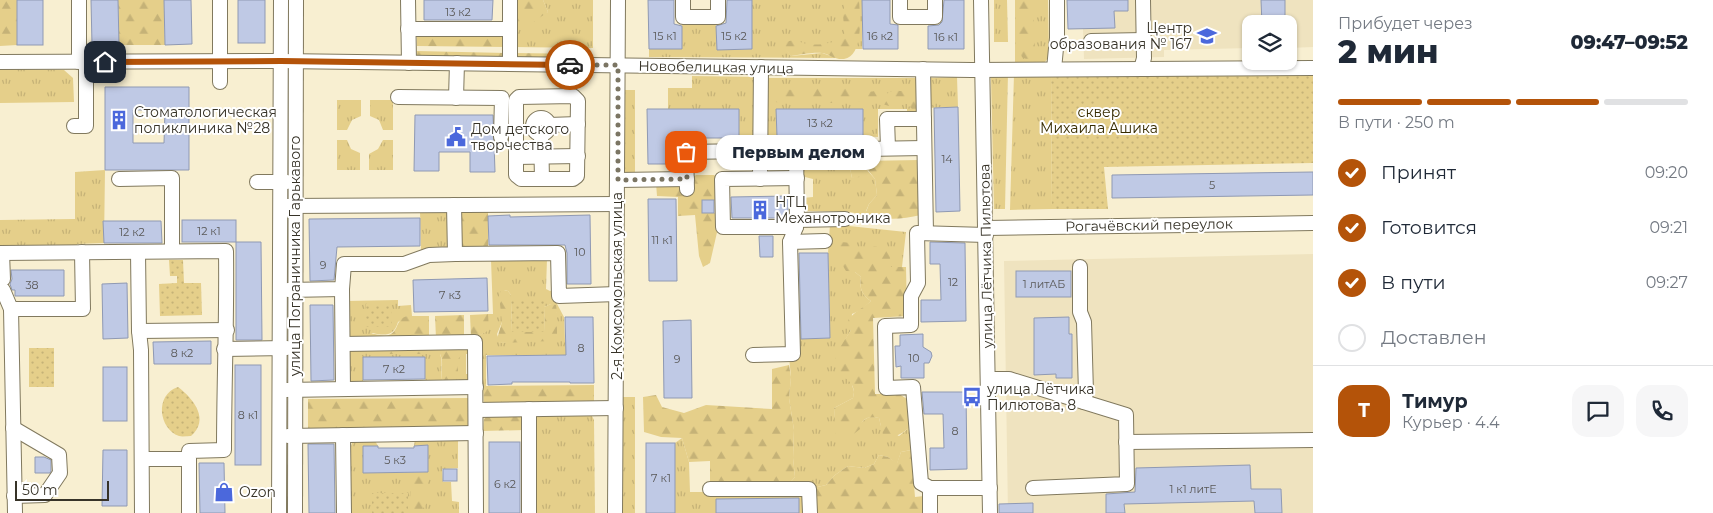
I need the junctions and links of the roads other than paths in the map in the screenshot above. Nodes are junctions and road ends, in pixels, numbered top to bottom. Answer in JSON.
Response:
{"nodes":[{"id":1,"x":79,"y":0,"type":"edge"},
{"id":2,"x":220,"y":0,"type":"edge"},
{"id":3,"x":281,"y":0,"type":"edge"},
{"id":4,"x":296,"y":0,"type":"edge"},
{"id":5,"x":408,"y":0,"type":"edge"},
{"id":6,"x":510,"y":0,"type":"edge"},
{"id":7,"x":618,"y":0,"type":"edge"},
{"id":8,"x":683,"y":0,"type":"edge"},
{"id":9,"x":718,"y":0,"type":"edge"},
{"id":10,"x":900,"y":0,"type":"edge"},
{"id":11,"x":935,"y":0,"type":"edge"},
{"id":12,"x":981,"y":0,"type":"edge"},
{"id":13,"x":1057,"y":0,"type":"edge"},
{"id":14,"x":1143,"y":0,"type":"edge"},
{"id":15,"x":408,"y":29,"type":"junction"},
{"id":16,"x":510,"y":29,"type":"junction"},
{"id":17,"x":1091,"y":40,"type":"dead end"},
{"id":18,"x":1144,"y":40,"type":"junction"},
{"id":19,"x":220,"y":61,"type":"junction"},
{"id":20,"x":281,"y":61,"type":"junction"},
{"id":21,"x":296,"y":61,"type":"junction"},
{"id":22,"x":0,"y":62,"type":"edge"},
{"id":23,"x":82,"y":62,"type":"junction"},
{"id":24,"x":409,"y":63,"type":"junction"},
{"id":25,"x":456,"y":63,"type":"junction"},
{"id":26,"x":510,"y":64,"type":"junction"},
{"id":27,"x":618,"y":65,"type":"junction"},
{"id":28,"x":761,"y":67,"type":"junction"},
{"id":29,"x":1313,"y":68,"type":"edge"},
{"id":30,"x":1054,"y":69,"type":"junction"},
{"id":31,"x":1141,"y":69,"type":"junction"},
{"id":32,"x":923,"y":70,"type":"junction"},
{"id":33,"x":982,"y":70,"type":"junction"},
{"id":34,"x":220,"y":82,"type":"dead end"},
{"id":35,"x":398,"y":97,"type":"dead end"},
{"id":36,"x":456,"y":98,"type":"junction"},
{"id":37,"x":502,"y":98,"type":"junction"},
{"id":38,"x":516,"y":100,"type":"junction"},
{"id":39,"x":924,"y":119,"type":"junction"},
{"id":40,"x":578,"y":124,"type":"junction"},
{"id":41,"x":74,"y":126,"type":"dead end"},
{"id":42,"x":516,"y":126,"type":"junction"},
{"id":43,"x":541,"y":128,"type":"junction"},
{"id":44,"x":502,"y":137,"type":"dead end"},
{"id":45,"x":888,"y":148,"type":"junction"},
{"id":46,"x":924,"y":148,"type":"junction"},
{"id":47,"x":796,"y":150,"type":"junction"},
{"id":48,"x":760,"y":151,"type":"junction"},
{"id":49,"x":578,"y":156,"type":"junction"},
{"id":50,"x":516,"y":157,"type":"junction"},
{"id":51,"x":542,"y":157,"type":"junction"},
{"id":52,"x":797,"y":178,"type":"junction"},
{"id":53,"x":119,"y":179,"type":"dead end"},
{"id":54,"x":542,"y":179,"type":"junction"},
{"id":55,"x":760,"y":179,"type":"junction"},
{"id":56,"x":618,"y":180,"type":"junction"},
{"id":57,"x":258,"y":182,"type":"dead end"},
{"id":58,"x":280,"y":182,"type":"junction"},
{"id":59,"x":296,"y":182,"type":"junction"},
{"id":60,"x":618,"y":204,"type":"junction"},
{"id":61,"x":454,"y":205,"type":"junction"},
{"id":62,"x":280,"y":206,"type":"junction"},
{"id":63,"x":296,"y":206,"type":"junction"},
{"id":64,"x":845,"y":219,"type":"dead end"},
{"id":65,"x":797,"y":223,"type":"junction"},
{"id":66,"x":1313,"y":223,"type":"edge"},
{"id":67,"x":986,"y":232,"type":"junction"},
{"id":68,"x":926,"y":233,"type":"junction"},
{"id":69,"x":824,"y":241,"type":"dead end"},
{"id":70,"x":790,"y":242,"type":"junction"},
{"id":71,"x":172,"y":251,"type":"junction"},
{"id":72,"x":82,"y":252,"type":"junction"},
{"id":73,"x":138,"y":252,"type":"junction"},
{"id":74,"x":1,"y":253,"type":"edge"},
{"id":75,"x":455,"y":254,"type":"junction"},
{"id":76,"x":1080,"y":267,"type":"dead end"},
{"id":77,"x":280,"y":290,"type":"junction"},
{"id":78,"x":295,"y":290,"type":"junction"},
{"id":79,"x":342,"y":290,"type":"junction"},
{"id":80,"x":617,"y":294,"type":"junction"},
{"id":81,"x":11,"y":309,"type":"junction"},
{"id":82,"x":227,"y":330,"type":"junction"},
{"id":83,"x":139,"y":331,"type":"junction"},
{"id":84,"x":343,"y":344,"type":"junction"},
{"id":85,"x":280,"y":348,"type":"junction"},
{"id":86,"x":295,"y":348,"type":"junction"},
{"id":87,"x":224,"y":349,"type":"junction"},
{"id":88,"x":753,"y":355,"type":"dead end"},
{"id":89,"x":988,"y":379,"type":"junction"},
{"id":90,"x":476,"y":387,"type":"junction"},
{"id":91,"x":343,"y":389,"type":"junction"},
{"id":92,"x":280,"y":390,"type":"junction"},
{"id":93,"x":295,"y":390,"type":"junction"},
{"id":94,"x":1084,"y":402,"type":"junction"},
{"id":95,"x":616,"y":408,"type":"junction"},
{"id":96,"x":529,"y":409,"type":"junction"},
{"id":97,"x":476,"y":410,"type":"junction"},
{"id":98,"x":13,"y":428,"type":"junction"},
{"id":99,"x":476,"y":433,"type":"junction"},
{"id":100,"x":343,"y":435,"type":"junction"},
{"id":101,"x":280,"y":436,"type":"junction"},
{"id":102,"x":295,"y":436,"type":"junction"},
{"id":103,"x":1313,"y":440,"type":"edge"},
{"id":104,"x":1126,"y":442,"type":"junction"},
{"id":105,"x":142,"y":459,"type":"junction"},
{"id":106,"x":188,"y":459,"type":"junction"},
{"id":107,"x":930,"y":488,"type":"junction"},
{"id":108,"x":990,"y":488,"type":"junction"},
{"id":109,"x":1032,"y":488,"type":"dead end"},
{"id":110,"x":710,"y":489,"type":"dead end"},
{"id":111,"x":14,"y":496,"type":"junction"},
{"id":112,"x":14,"y":513,"type":"edge"},
{"id":113,"x":142,"y":513,"type":"edge"},
{"id":114,"x":189,"y":513,"type":"edge"},
{"id":115,"x":279,"y":513,"type":"edge"},
{"id":116,"x":295,"y":513,"type":"edge"},
{"id":117,"x":344,"y":513,"type":"edge"},
{"id":118,"x":476,"y":513,"type":"edge"},
{"id":119,"x":529,"y":513,"type":"edge"},
{"id":120,"x":615,"y":513,"type":"edge"},
{"id":121,"x":810,"y":513,"type":"edge"},
{"id":122,"x":930,"y":513,"type":"edge"},
{"id":123,"x":990,"y":513,"type":"edge"}],
"edges":[{"from":1,"to":23,"type":"street"},
{"from":2,"to":19,"type":"street"},
{"from":3,"to":20,"type":"street","name":"улица Пограничника Гарькавого"},
{"from":4,"to":21,"type":"street","name":"улица Пограничника Гарькавого"},
{"from":5,"to":15,"type":"street"},
{"from":6,"to":16,"type":"street"},
{"from":7,"to":27,"type":"street","name":"2-я Комсомольская улица"},
{"from":8,"to":9,"type":"street"},
{"from":10,"to":11,"type":"street"},
{"from":12,"to":33,"type":"street","name":"улица Лётчика Пилютова"},
{"from":13,"to":30,"type":"street"},
{"from":14,"to":18,"type":"street"},
{"from":15,"to":16,"type":"street"},
{"from":15,"to":24,"type":"street"},
{"from":16,"to":26,"type":"street"},
{"from":17,"to":18,"type":"street"},
{"from":18,"to":31,"type":"street"},
{"from":19,"to":20,"type":"street","name":"Новобелицкая улица"},
{"from":19,"to":23,"type":"street","name":"Новобелицкая улица"},
{"from":19,"to":34,"type":"street"},
{"from":20,"to":21,"type":"street","name":"Новобелицкая улица"},
{"from":20,"to":58,"type":"street","name":"улица Пограничника Гарькавого"},
{"from":21,"to":24,"type":"street","name":"Новобелицкая улица"},
{"from":21,"to":59,"type":"street","name":"улица Пограничника Гарькавого"},
{"from":22,"to":23,"type":"street","name":"Новобелицкая улица"},
{"from":23,"to":41,"type":"street"},
{"from":24,"to":25,"type":"street","name":"Новобелицкая улица"},
{"from":25,"to":26,"type":"street","name":"Новобелицкая улица"},
{"from":25,"to":36,"type":"street"},
{"from":26,"to":27,"type":"street","name":"Новобелицкая улица"},
{"from":27,"to":28,"type":"street","name":"Новобелицкая улица"},
{"from":27,"to":56,"type":"street","name":"2-я Комсомольская улица"},
{"from":28,"to":32,"type":"street","name":"Новобелицкая улица"},
{"from":28,"to":48,"type":"street"},
{"from":29,"to":31,"type":"street","name":"Новобелицкая улица"},
{"from":30,"to":31,"type":"street","name":"Новобелицкая улица"},
{"from":30,"to":33,"type":"street","name":"Новобелицкая улица"},
{"from":32,"to":33,"type":"street","name":"Новобелицкая улица"},
{"from":32,"to":39,"type":"street"},
{"from":33,"to":67,"type":"street","name":"улица Лётчика Пилютова"},
{"from":35,"to":36,"type":"street"},
{"from":36,"to":37,"type":"street"},
{"from":37,"to":38,"type":"street"},
{"from":37,"to":44,"type":"street"},
{"from":38,"to":40,"type":"street"},
{"from":38,"to":42,"type":"street"},
{"from":39,"to":45,"type":"street"},
{"from":39,"to":46,"type":"street"},
{"from":40,"to":43,"type":"street"},
{"from":40,"to":49,"type":"street"},
{"from":42,"to":43,"type":"street"},
{"from":42,"to":50,"type":"street"},
{"from":43,"to":51,"type":"street"},
{"from":45,"to":46,"type":"street"},
{"from":45,"to":47,"type":"street"},
{"from":46,"to":68,"type":"street"},
{"from":47,"to":48,"type":"street"},
{"from":47,"to":52,"type":"street"},
{"from":48,"to":55,"type":"street"},
{"from":48,"to":56,"type":"street"},
{"from":49,"to":51,"type":"street"},
{"from":49,"to":54,"type":"street"},
{"from":50,"to":51,"type":"street"},
{"from":50,"to":54,"type":"street"},
{"from":51,"to":54,"type":"street"},
{"from":52,"to":55,"type":"street"},
{"from":52,"to":65,"type":"street"},
{"from":53,"to":71,"type":"street"},
{"from":55,"to":65,"type":"street"},
{"from":56,"to":60,"type":"street","name":"2-я Комсомольская улица"},
{"from":57,"to":58,"type":"street"},
{"from":58,"to":59,"type":"street"},
{"from":58,"to":62,"type":"street","name":"улица Пограничника Гарькавого"},
{"from":59,"to":63,"type":"street","name":"улица Пограничника Гарькавого"},
{"from":60,"to":61,"type":"street"},
{"from":60,"to":80,"type":"street","name":"2-я Комсомольская улица"},
{"from":61,"to":63,"type":"street"},
{"from":61,"to":75,"type":"street"},
{"from":62,"to":63,"type":"street"},
{"from":62,"to":77,"type":"street","name":"улица Пограничника Гарькавого"},
{"from":63,"to":78,"type":"street","name":"улица Пограничника Гарькавого"},
{"from":64,"to":65,"type":"street"},
{"from":65,"to":70,"type":"street"},
{"from":66,"to":67,"type":"street","name":"Рогачёвский переулок"},
{"from":67,"to":68,"type":"street","name":"Рогачёвский переулок"},
{"from":67,"to":89,"type":"street","name":"улица Лётчика Пилютова"},
{"from":68,"to":107,"type":"street"},
{"from":69,"to":70,"type":"street"},
{"from":70,"to":88,"type":"street"},
{"from":71,"to":73,"type":"street"},
{"from":71,"to":82,"type":"street"},
{"from":72,"to":73,"type":"street"},
{"from":72,"to":74,"type":"street"},
{"from":72,"to":81,"type":"street"},
{"from":73,"to":83,"type":"street"},
{"from":74,"to":81,"type":"street"},
{"from":75,"to":79,"type":"street"},
{"from":75,"to":80,"type":"street"},
{"from":76,"to":94,"type":"street"},
{"from":77,"to":78,"type":"street"},
{"from":77,"to":85,"type":"street","name":"улица Пограничника Гарькавого"},
{"from":78,"to":79,"type":"street"},
{"from":78,"to":86,"type":"street","name":"улица Пограничника Гарькавого"},
{"from":79,"to":84,"type":"street"},
{"from":80,"to":95,"type":"street","name":"2-я Комсомольская улица"},
{"from":81,"to":98,"type":"street"},
{"from":82,"to":83,"type":"street"},
{"from":82,"to":87,"type":"street"},
{"from":83,"to":105,"type":"street"},
{"from":84,"to":90,"type":"street"},
{"from":84,"to":91,"type":"street"},
{"from":85,"to":86,"type":"street"},
{"from":85,"to":87,"type":"street"},
{"from":85,"to":92,"type":"street","name":"улица Пограничника Гарькавого"},
{"from":86,"to":93,"type":"street","name":"улица Пограничника Гарькавого"},
{"from":87,"to":106,"type":"street"},
{"from":89,"to":94,"type":"street"},
{"from":89,"to":108,"type":"street","name":"улица Лётчика Пилютова"},
{"from":90,"to":91,"type":"street"},
{"from":90,"to":97,"type":"street"},
{"from":91,"to":93,"type":"street"},
{"from":92,"to":93,"type":"street"},
{"from":92,"to":101,"type":"street","name":"улица Пограничника Гарькавого"},
{"from":93,"to":102,"type":"street","name":"улица Пограничника Гарькавого"},
{"from":94,"to":104,"type":"street"},
{"from":95,"to":96,"type":"street"},
{"from":95,"to":120,"type":"street","name":"2-я Комсомольская улица"},
{"from":96,"to":97,"type":"street"},
{"from":96,"to":119,"type":"street"},
{"from":97,"to":99,"type":"street"},
{"from":98,"to":111,"type":"street"},
{"from":98,"to":111,"type":"street"},
{"from":99,"to":100,"type":"street"},
{"from":99,"to":118,"type":"street"},
{"from":100,"to":102,"type":"street"},
{"from":100,"to":117,"type":"street"},
{"from":101,"to":102,"type":"street"},
{"from":101,"to":115,"type":"street","name":"улица Пограничника Гарькавого"},
{"from":102,"to":116,"type":"street","name":"улица Пограничника Гарькавого"},
{"from":103,"to":104,"type":"street"},
{"from":104,"to":109,"type":"street"},
{"from":105,"to":106,"type":"street"},
{"from":105,"to":113,"type":"street"},
{"from":106,"to":114,"type":"street"},
{"from":107,"to":108,"type":"street"},
{"from":107,"to":122,"type":"street"},
{"from":108,"to":123,"type":"street","name":"улица Лётчика Пилютова"},
{"from":110,"to":121,"type":"street"},
{"from":111,"to":112,"type":"street"}]}
